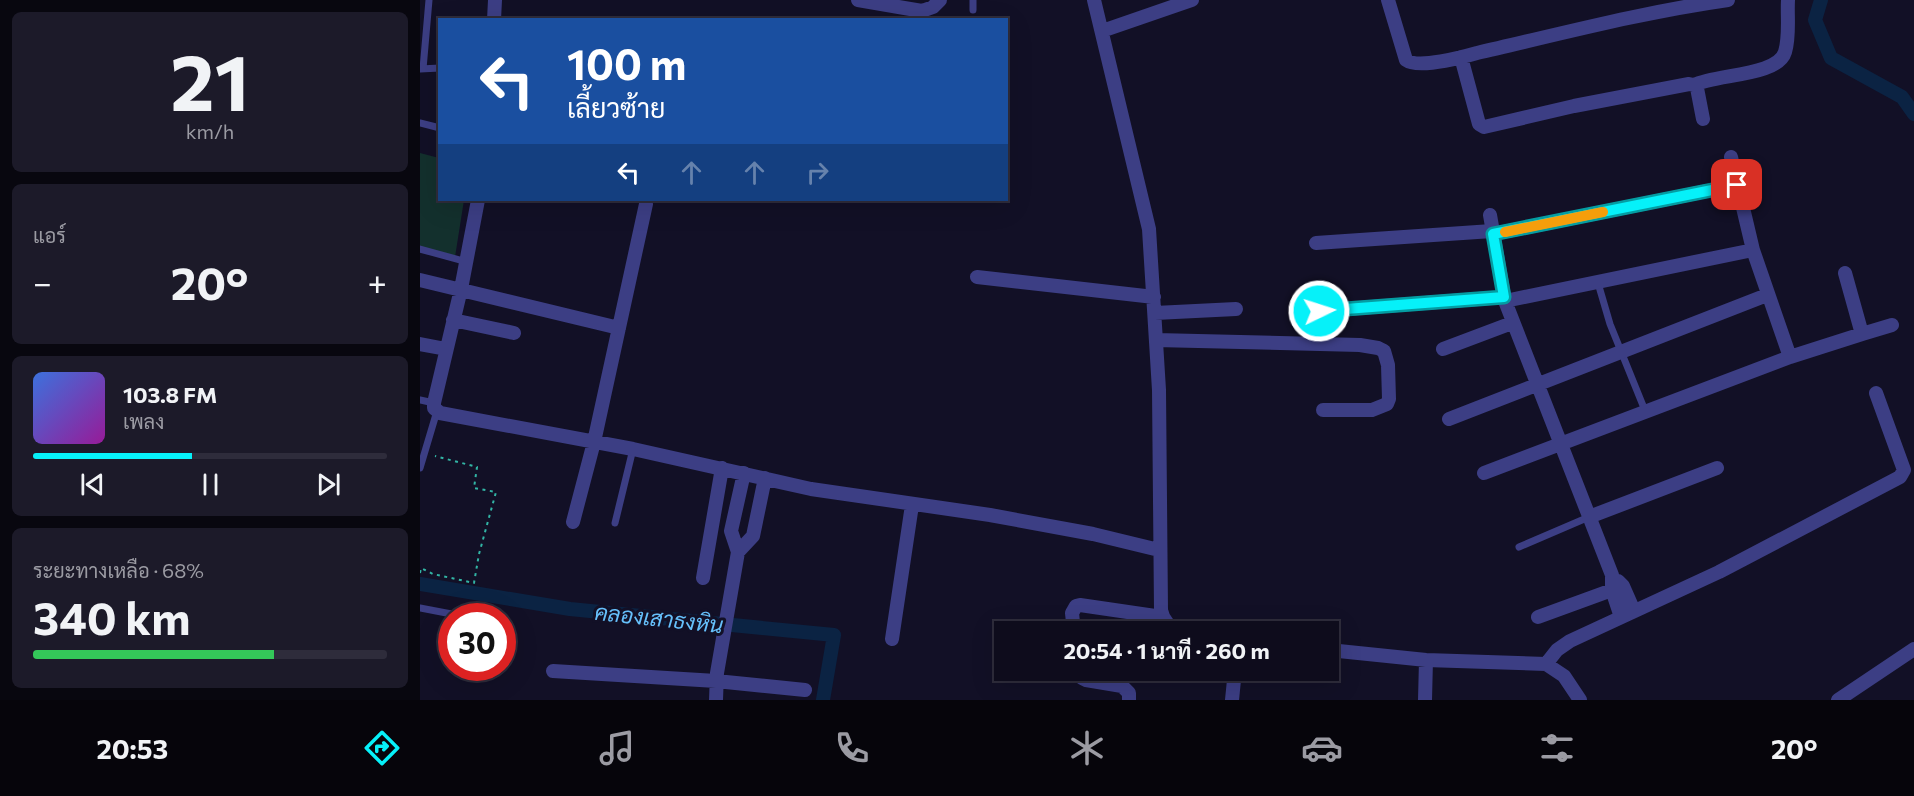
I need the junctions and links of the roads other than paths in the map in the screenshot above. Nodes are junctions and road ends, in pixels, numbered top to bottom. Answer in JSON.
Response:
{"nodes":[{"id":1,"x":429,"y":0,"type":"edge"},
{"id":2,"x":495,"y":0,"type":"edge"},
{"id":3,"x":858,"y":0,"type":"edge"},
{"id":4,"x":940,"y":0,"type":"edge"},
{"id":5,"x":973,"y":0,"type":"edge"},
{"id":6,"x":1094,"y":0,"type":"edge"},
{"id":7,"x":1192,"y":0,"type":"edge"},
{"id":8,"x":1388,"y":0,"type":"edge"},
{"id":9,"x":1728,"y":0,"type":"edge"},
{"id":10,"x":1788,"y":0,"type":"edge"},
{"id":11,"x":1174,"y":3,"type":"edge"},
{"id":12,"x":973,"y":10,"type":"dead end"},
{"id":13,"x":494,"y":18,"type":"edge"},
{"id":14,"x":1102,"y":31,"type":"junction"},
{"id":15,"x":1461,"y":57,"type":"junction"},
{"id":16,"x":438,"y":68,"type":"edge"},
{"id":17,"x":422,"y":69,"type":"edge"},
{"id":18,"x":1694,"y":85,"type":"junction"},
{"id":19,"x":1703,"y":119,"type":"dead end"},
{"id":20,"x":420,"y":123,"type":"edge"},
{"id":21,"x":438,"y":128,"type":"edge"},
{"id":22,"x":1731,"y":157,"type":"dead end"},
{"id":23,"x":1737,"y":185,"type":"junction"},
{"id":24,"x":478,"y":201,"type":"edge"},
{"id":25,"x":646,"y":204,"type":"dead end"},
{"id":26,"x":1490,"y":215,"type":"dead end"},
{"id":27,"x":1492,"y":232,"type":"junction"},
{"id":28,"x":1316,"y":243,"type":"dead end"},
{"id":29,"x":420,"y":249,"type":"edge"},
{"id":30,"x":1753,"y":250,"type":"junction"},
{"id":31,"x":467,"y":262,"type":"junction"},
{"id":32,"x":1845,"y":273,"type":"dead end"},
{"id":33,"x":977,"y":277,"type":"dead end"},
{"id":34,"x":420,"y":280,"type":"edge"},
{"id":35,"x":1598,"y":283,"type":"junction"},
{"id":36,"x":461,"y":289,"type":"junction"},
{"id":37,"x":1767,"y":295,"type":"junction"},
{"id":38,"x":1154,"y":297,"type":"junction"},
{"id":39,"x":1504,"y":299,"type":"junction"},
{"id":40,"x":1236,"y":309,"type":"dead end"},
{"id":41,"x":1319,"y":311,"type":"dead end"},
{"id":42,"x":1155,"y":313,"type":"junction"},
{"id":43,"x":453,"y":320,"type":"junction"},
{"id":44,"x":1512,"y":323,"type":"junction"},
{"id":45,"x":1892,"y":325,"type":"dead end"},
{"id":46,"x":619,"y":328,"type":"junction"},
{"id":47,"x":514,"y":333,"type":"dead end"},
{"id":48,"x":1862,"y":334,"type":"junction"},
{"id":49,"x":1156,"y":340,"type":"junction"},
{"id":50,"x":420,"y":344,"type":"edge"},
{"id":51,"x":446,"y":349,"type":"junction"},
{"id":52,"x":1443,"y":349,"type":"dead end"},
{"id":53,"x":1621,"y":351,"type":"junction"},
{"id":54,"x":1790,"y":357,"type":"junction"},
{"id":55,"x":1538,"y":384,"type":"junction"},
{"id":56,"x":1876,"y":393,"type":"dead end"},
{"id":57,"x":430,"y":404,"type":"edge"},
{"id":58,"x":1323,"y":410,"type":"dead end"},
{"id":59,"x":1646,"y":413,"type":"junction"},
{"id":60,"x":1449,"y":419,"type":"dead end"},
{"id":61,"x":594,"y":442,"type":"junction"},
{"id":62,"x":1562,"y":445,"type":"junction"},
{"id":63,"x":633,"y":449,"type":"junction"},
{"id":64,"x":420,"y":468,"type":"edge"},
{"id":65,"x":722,"y":468,"type":"junction"},
{"id":66,"x":1717,"y":468,"type":"dead end"},
{"id":67,"x":744,"y":473,"type":"junction"},
{"id":68,"x":1484,"y":473,"type":"dead end"},
{"id":69,"x":765,"y":478,"type":"junction"},
{"id":70,"x":912,"y":505,"type":"junction"},
{"id":71,"x":1589,"y":517,"type":"junction"},
{"id":72,"x":573,"y":522,"type":"dead end"},
{"id":73,"x":615,"y":523,"type":"dead end"},
{"id":74,"x":1519,"y":547,"type":"dead end"},
{"id":75,"x":1160,"y":550,"type":"junction"},
{"id":76,"x":738,"y":552,"type":"junction"},
{"id":77,"x":703,"y":578,"type":"dead end"},
{"id":78,"x":1617,"y":588,"type":"junction"},
{"id":79,"x":420,"y":608,"type":"edge"},
{"id":80,"x":1634,"y":610,"type":"junction"},
{"id":81,"x":438,"y":611,"type":"edge"},
{"id":82,"x":1162,"y":617,"type":"junction"},
{"id":83,"x":1538,"y":617,"type":"dead end"},
{"id":84,"x":1621,"y":617,"type":"junction"},
{"id":85,"x":1072,"y":621,"type":"edge"},
{"id":86,"x":1165,"y":621,"type":"edge"},
{"id":87,"x":892,"y":639,"type":"dead end"},
{"id":88,"x":1914,"y":649,"type":"edge"},
{"id":89,"x":1339,"y":651,"type":"edge"},
{"id":90,"x":1426,"y":660,"type":"junction"},
{"id":91,"x":1546,"y":664,"type":"junction"},
{"id":92,"x":553,"y":671,"type":"dead end"},
{"id":93,"x":716,"y":681,"type":"junction"},
{"id":94,"x":1092,"y":681,"type":"edge"},
{"id":95,"x":1233,"y":681,"type":"edge"},
{"id":96,"x":805,"y":690,"type":"dead end"},
{"id":97,"x":716,"y":700,"type":"edge"},
{"id":98,"x":1129,"y":700,"type":"edge"},
{"id":99,"x":1232,"y":700,"type":"edge"},
{"id":100,"x":1425,"y":700,"type":"edge"},
{"id":101,"x":1580,"y":700,"type":"edge"},
{"id":102,"x":1838,"y":700,"type":"edge"}],
"edges":[{"from":1,"to":17,"type":"lane"},
{"from":2,"to":13,"type":"street"},
{"from":3,"to":4,"type":"street"},
{"from":5,"to":12,"type":"lane"},
{"from":6,"to":14,"type":"street"},
{"from":7,"to":11,"type":"street"},
{"from":8,"to":15,"type":"street"},
{"from":9,"to":15,"type":"street"},
{"from":10,"to":18,"type":"street"},
{"from":11,"to":14,"type":"street"},
{"from":14,"to":38,"type":"street"},
{"from":15,"to":18,"type":"street"},
{"from":16,"to":17,"type":"lane"},
{"from":18,"to":19,"type":"street"},
{"from":20,"to":21,"type":"lane"},
{"from":22,"to":23,"type":"street"},
{"from":23,"to":27,"type":"street"},
{"from":23,"to":30,"type":"street"},
{"from":24,"to":31,"type":"street"},
{"from":25,"to":46,"type":"street"},
{"from":26,"to":27,"type":"street"},
{"from":27,"to":28,"type":"street"},
{"from":27,"to":39,"type":"street"},
{"from":29,"to":31,"type":"lane"},
{"from":30,"to":35,"type":"street"},
{"from":30,"to":37,"type":"street"},
{"from":31,"to":36,"type":"street"},
{"from":32,"to":48,"type":"street"},
{"from":33,"to":38,"type":"street"},
{"from":34,"to":36,"type":"street"},
{"from":35,"to":39,"type":"street"},
{"from":35,"to":53,"type":"lane"},
{"from":36,"to":43,"type":"street"},
{"from":36,"to":46,"type":"street"},
{"from":37,"to":53,"type":"street"},
{"from":37,"to":54,"type":"street"},
{"from":38,"to":42,"type":"street"},
{"from":39,"to":41,"type":"street"},
{"from":39,"to":44,"type":"street"},
{"from":40,"to":42,"type":"street"},
{"from":42,"to":49,"type":"street"},
{"from":43,"to":47,"type":"street"},
{"from":43,"to":51,"type":"street"},
{"from":44,"to":52,"type":"street"},
{"from":44,"to":55,"type":"street"},
{"from":45,"to":48,"type":"street"},
{"from":46,"to":61,"type":"street"},
{"from":48,"to":54,"type":"street"},
{"from":49,"to":58,"type":"street"},
{"from":49,"to":75,"type":"street"},
{"from":50,"to":51,"type":"street"},
{"from":51,"to":57,"type":"street"},
{"from":53,"to":55,"type":"street"},
{"from":53,"to":59,"type":"lane"},
{"from":54,"to":59,"type":"street"},
{"from":55,"to":60,"type":"street"},
{"from":55,"to":62,"type":"street"},
{"from":56,"to":80,"type":"street"},
{"from":57,"to":61,"type":"street"},
{"from":57,"to":64,"type":"lane"},
{"from":59,"to":62,"type":"street"},
{"from":61,"to":63,"type":"street"},
{"from":61,"to":72,"type":"street"},
{"from":62,"to":68,"type":"street"},
{"from":62,"to":71,"type":"street"},
{"from":63,"to":65,"type":"street"},
{"from":63,"to":73,"type":"lane"},
{"from":65,"to":67,"type":"street"},
{"from":65,"to":77,"type":"street"},
{"from":66,"to":71,"type":"street"},
{"from":67,"to":69,"type":"street"},
{"from":67,"to":76,"type":"street"},
{"from":69,"to":70,"type":"street"},
{"from":69,"to":76,"type":"street"},
{"from":70,"to":75,"type":"street"},
{"from":70,"to":87,"type":"street"},
{"from":71,"to":74,"type":"lane"},
{"from":71,"to":78,"type":"street"},
{"from":75,"to":82,"type":"street"},
{"from":76,"to":93,"type":"street"},
{"from":78,"to":80,"type":"street"},
{"from":78,"to":83,"type":"street"},
{"from":78,"to":84,"type":"street"},
{"from":79,"to":81,"type":"lane"},
{"from":80,"to":84,"type":"street"},
{"from":82,"to":85,"type":"street"},
{"from":82,"to":86,"type":"street"},
{"from":84,"to":91,"type":"street"},
{"from":88,"to":102,"type":"street"},
{"from":89,"to":90,"type":"street"},
{"from":90,"to":91,"type":"street"},
{"from":90,"to":100,"type":"street"},
{"from":91,"to":101,"type":"street"},
{"from":92,"to":93,"type":"street"},
{"from":93,"to":96,"type":"street"},
{"from":93,"to":97,"type":"street"},
{"from":94,"to":98,"type":"street"},
{"from":95,"to":99,"type":"street"}]}
